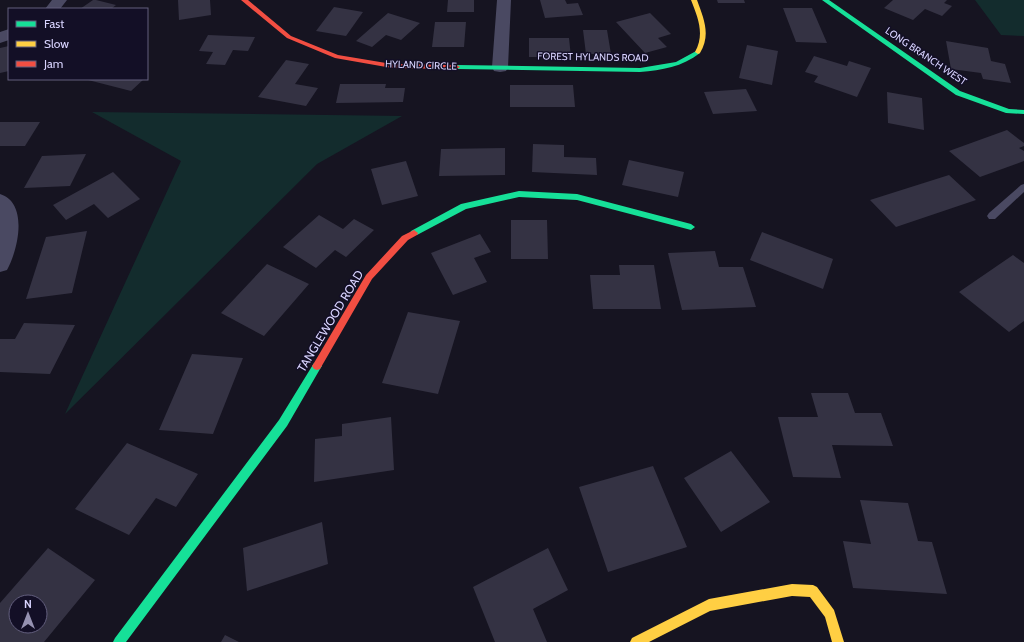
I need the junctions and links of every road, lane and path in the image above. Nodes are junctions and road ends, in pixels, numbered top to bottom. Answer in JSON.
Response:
{"nodes":[{"id":1,"x":60,"y":0,"type":"edge"},
{"id":2,"x":244,"y":0,"type":"edge"},
{"id":3,"x":504,"y":0,"type":"edge"},
{"id":4,"x":694,"y":0,"type":"edge"},
{"id":5,"x":825,"y":0,"type":"edge"},
{"id":6,"x":53,"y":8,"type":"edge"},
{"id":7,"x":500,"y":67,"type":"junction"},
{"id":8,"x":1024,"y":112,"type":"edge"},
{"id":9,"x":1024,"y":187,"type":"edge"},
{"id":10,"x":0,"y":202,"type":"edge"},
{"id":11,"x":992,"y":216,"type":"dead end"},
{"id":12,"x":691,"y":227,"type":"dead end"},
{"id":13,"x":0,"y":264,"type":"edge"},
{"id":14,"x":119,"y":642,"type":"edge"},
{"id":15,"x":636,"y":642,"type":"edge"},
{"id":16,"x":838,"y":642,"type":"edge"}],
"edges":[{"from":1,"to":6,"type":"street"},
{"from":2,"to":7,"type":"street","name":"HYLAND CIRCLE"},
{"from":3,"to":7,"type":"street"},
{"from":4,"to":7,"type":"street","name":"FOREST HYLANDS ROAD"},
{"from":5,"to":8,"type":"street","name":"LONG BRANCH WEST"},
{"from":9,"to":11,"type":"lane"},
{"from":10,"to":13,"type":"street"},
{"from":12,"to":14,"type":"street","name":"TANGLEWOOD ROAD"},
{"from":15,"to":16,"type":"street"}]}
